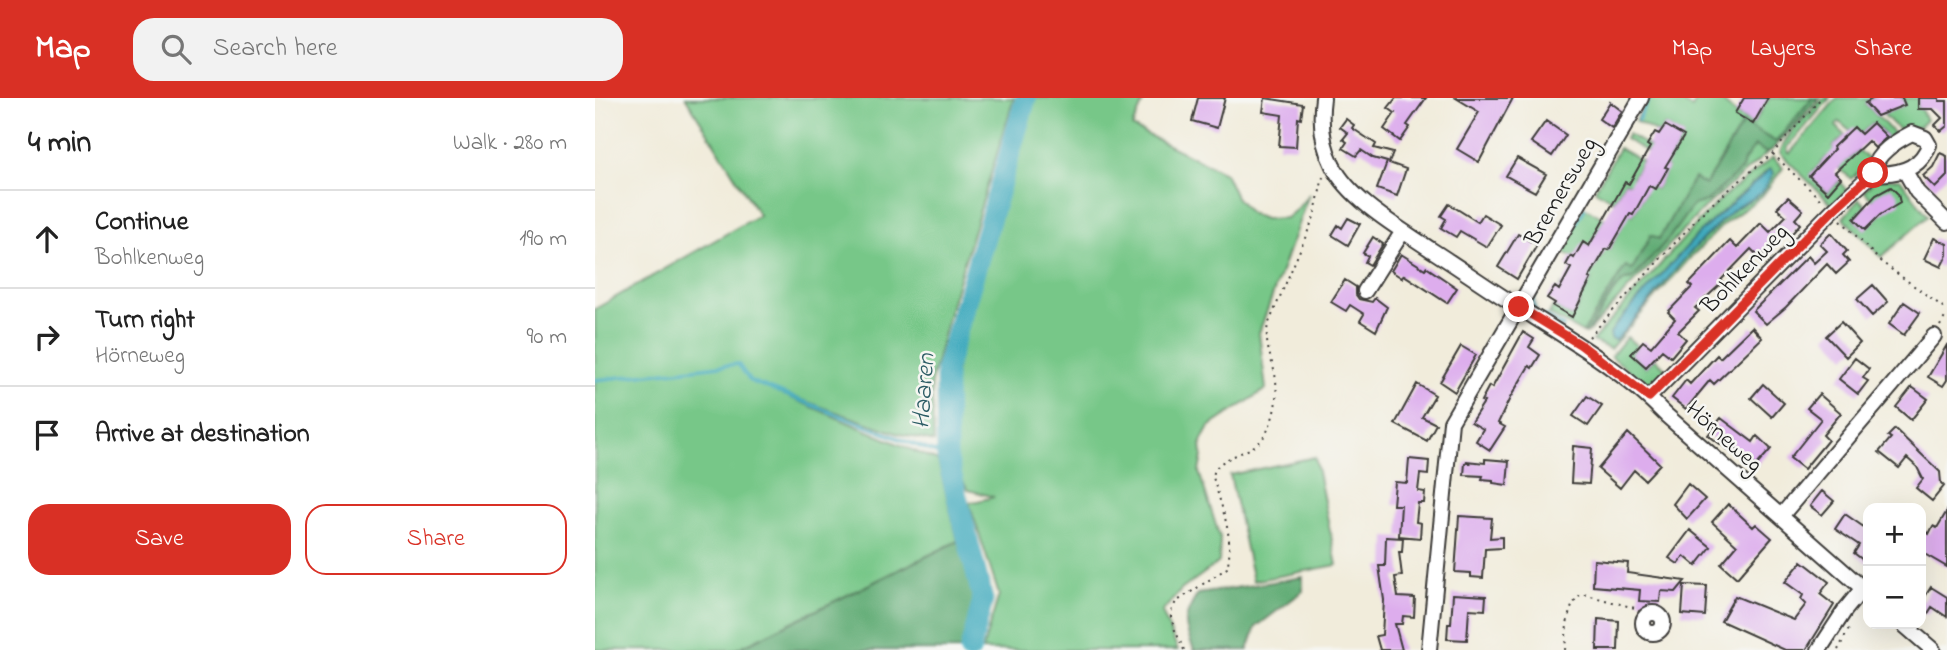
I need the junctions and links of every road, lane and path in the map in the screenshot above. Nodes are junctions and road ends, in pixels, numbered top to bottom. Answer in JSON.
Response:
{"nodes":[{"id":1,"x":1323,"y":98,"type":"edge"},
{"id":2,"x":1641,"y":98,"type":"edge"},
{"id":3,"x":1821,"y":98,"type":"edge"},
{"id":4,"x":1772,"y":153,"type":"junction"},
{"id":5,"x":1333,"y":166,"type":"junction"},
{"id":6,"x":1905,"y":172,"type":"junction"},
{"id":7,"x":1873,"y":173,"type":"junction"},
{"id":8,"x":1832,"y":211,"type":"junction"},
{"id":9,"x":1947,"y":222,"type":"edge"},
{"id":10,"x":1403,"y":231,"type":"junction"},
{"id":11,"x":1366,"y":291,"type":"dead end"},
{"id":12,"x":1519,"y":307,"type":"junction"},
{"id":13,"x":1947,"y":310,"type":"edge"},
{"id":14,"x":1934,"y":336,"type":"dead end"},
{"id":15,"x":1581,"y":345,"type":"junction"},
{"id":16,"x":1649,"y":397,"type":"junction"},
{"id":17,"x":1781,"y":516,"type":"junction"},
{"id":18,"x":1863,"y":587,"type":"edge"},
{"id":19,"x":1863,"y":593,"type":"edge"},
{"id":20,"x":1645,"y":616,"type":"joint"},
{"id":21,"x":1909,"y":629,"type":"edge"},
{"id":22,"x":1184,"y":650,"type":"edge"},
{"id":23,"x":1429,"y":650,"type":"edge"},
{"id":24,"x":1565,"y":650,"type":"edge"},
{"id":25,"x":1656,"y":650,"type":"edge"},
{"id":26,"x":1819,"y":650,"type":"edge"},
{"id":27,"x":1933,"y":650,"type":"edge"}],
"edges":[{"from":1,"to":5,"type":"street","name":"Hörneweg"},
{"from":2,"to":12,"type":"street","name":"Bremersweg"},
{"from":3,"to":4,"type":"path"},
{"from":4,"to":8,"type":"path"},
{"from":4,"to":15,"type":"path"},
{"from":5,"to":10,"type":"street","name":"Hörneweg"},
{"from":5,"to":22,"type":"path"},
{"from":6,"to":7,"type":"street"},
{"from":6,"to":7,"type":"street","name":"Bohlkenweg"},
{"from":6,"to":9,"type":"street"},
{"from":7,"to":8,"type":"street","name":"Bohlkenweg"},
{"from":8,"to":13,"type":"path"},
{"from":8,"to":16,"type":"street","name":"Bohlkenweg"},
{"from":10,"to":11,"type":"street"},
{"from":10,"to":12,"type":"street","name":"Hörneweg"},
{"from":12,"to":15,"type":"street","name":"Hörneweg"},
{"from":12,"to":23,"type":"street","name":"Bremersweg"},
{"from":14,"to":17,"type":"street"},
{"from":15,"to":16,"type":"street","name":"Hörneweg"},
{"from":16,"to":17,"type":"street","name":"Hörneweg"},
{"from":17,"to":18,"type":"street","name":"Hörneweg"},
{"from":19,"to":26,"type":"street"},
{"from":20,"to":24,"type":"path"},
{"from":20,"to":25,"type":"street"},
{"from":21,"to":27,"type":"street"}]}
